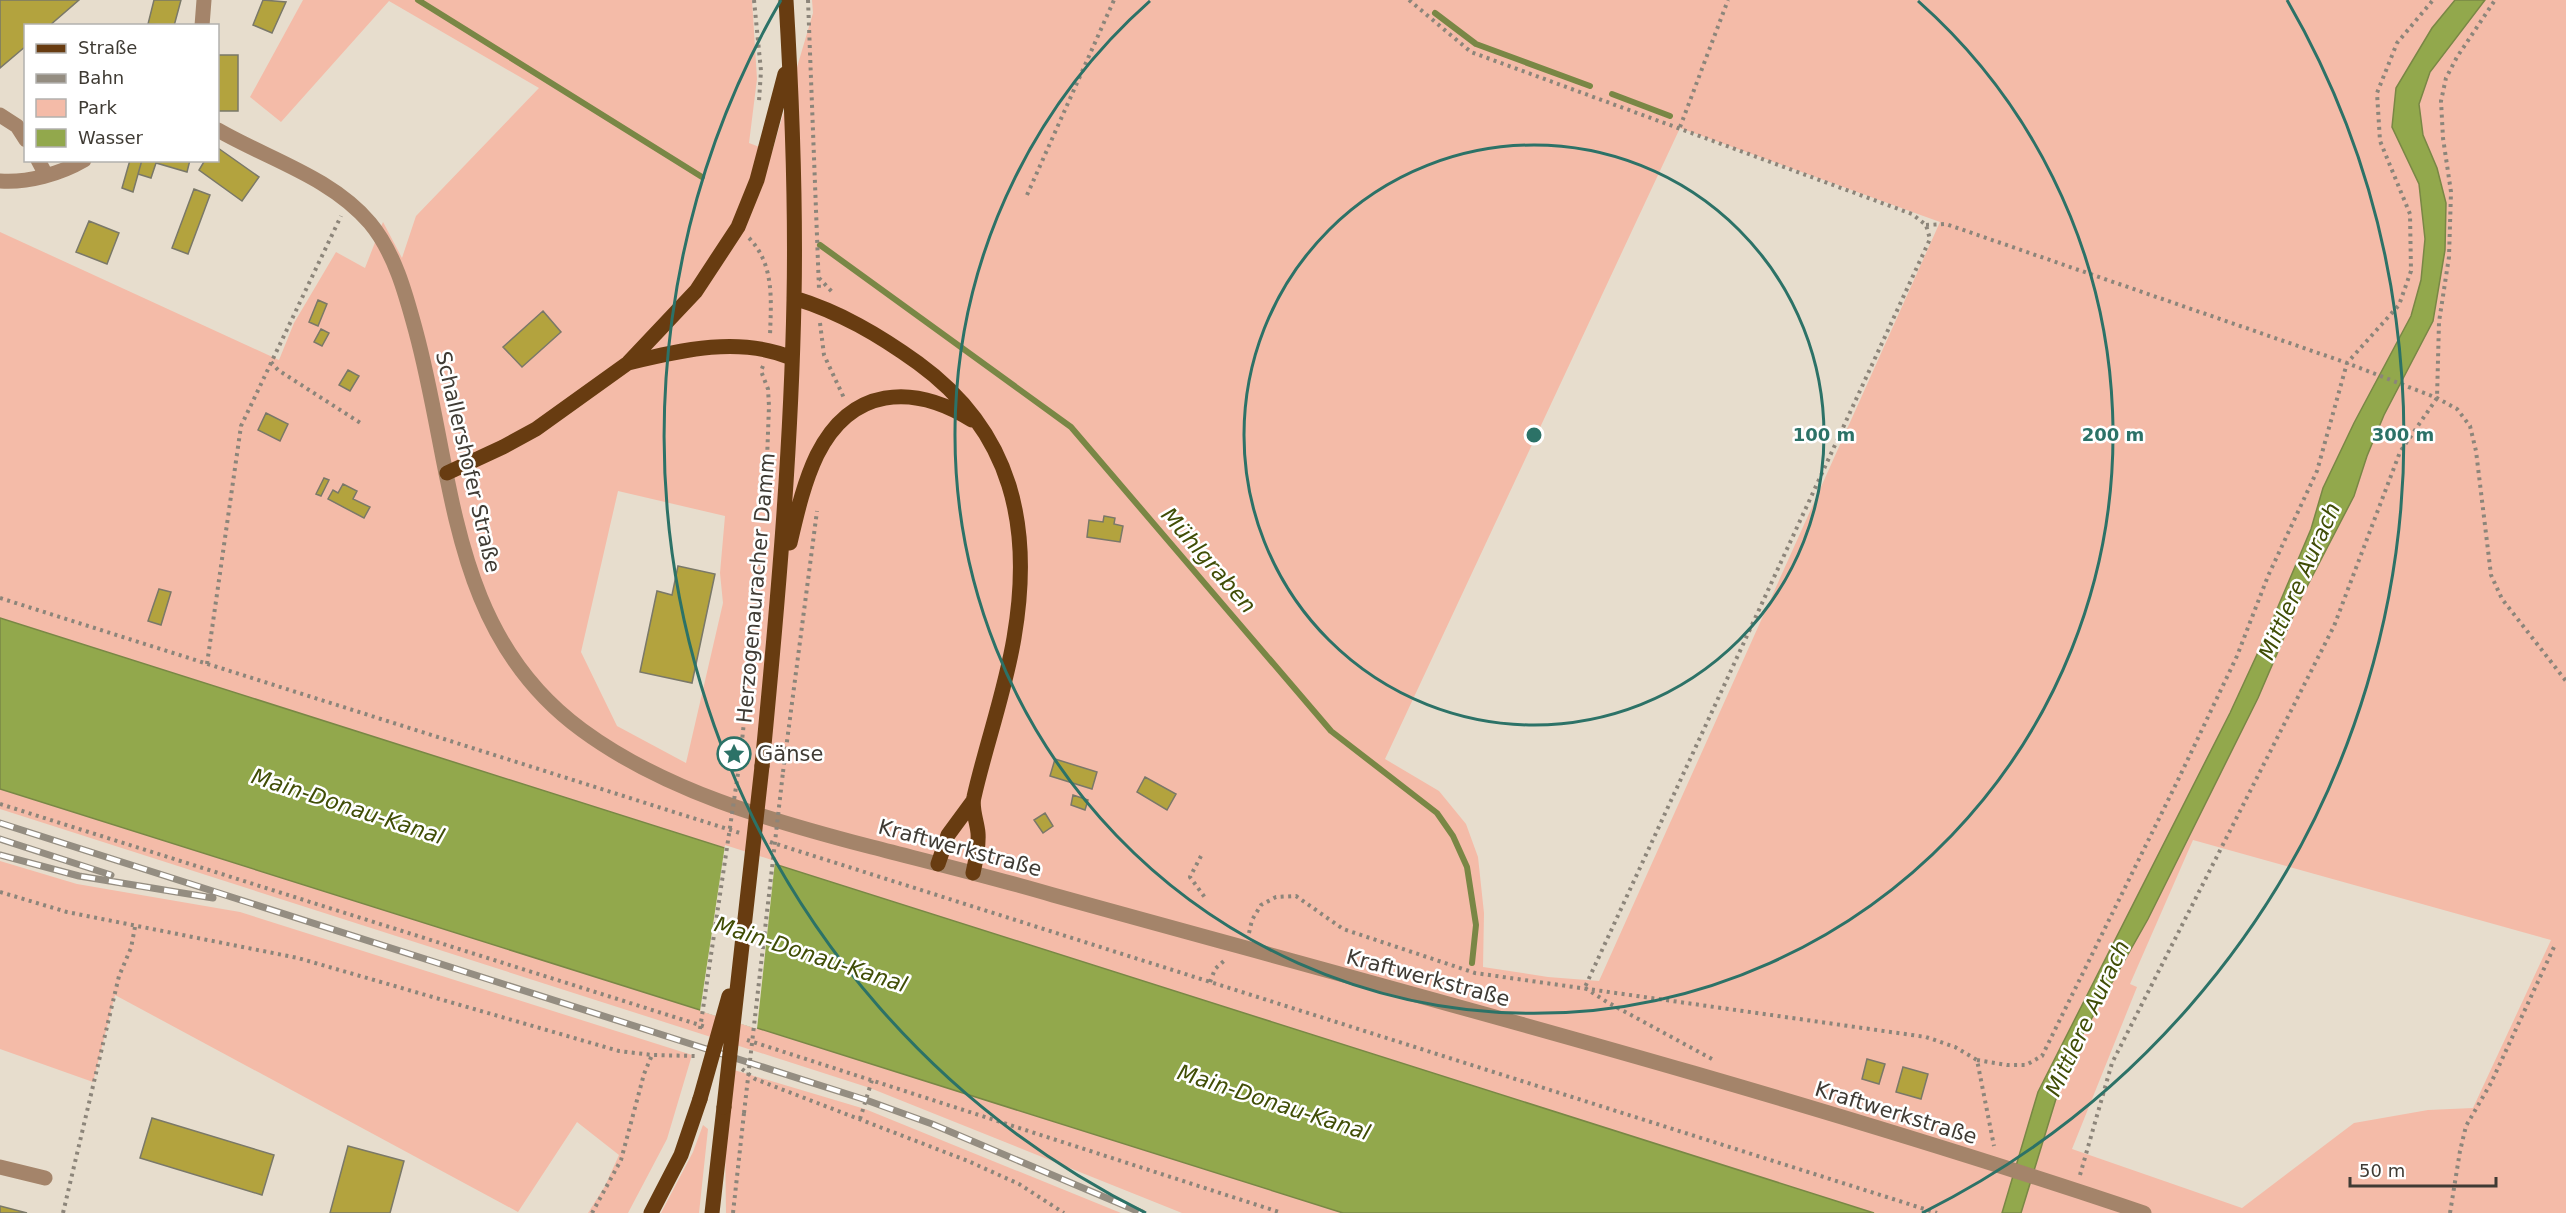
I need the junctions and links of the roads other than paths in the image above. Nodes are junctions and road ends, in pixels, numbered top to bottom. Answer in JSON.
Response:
{"nodes":[{"id":1,"x":204,"y":0,"type":"edge"},
{"id":2,"x":786,"y":0,"type":"edge"},
{"id":3,"x":202,"y":24,"type":"edge"},
{"id":4,"x":789,"y":57,"type":"junction"},
{"id":5,"x":0,"y":115,"type":"edge"},
{"id":6,"x":219,"y":131,"type":"edge"},
{"id":7,"x":24,"y":137,"type":"edge"},
{"id":8,"x":39,"y":162,"type":"edge"},
{"id":9,"x":79,"y":162,"type":"edge"},
{"id":10,"x":46,"y":175,"type":"junction"},
{"id":11,"x":0,"y":181,"type":"edge"},
{"id":12,"x":794,"y":298,"type":"junction"},
{"id":13,"x":792,"y":358,"type":"junction"},
{"id":14,"x":628,"y":363,"type":"junction"},
{"id":15,"x":979,"y":425,"type":"junction"},
{"id":16,"x":447,"y":473,"type":"junction"},
{"id":17,"x":780,"y":581,"type":"junction"},
{"id":18,"x":699,"y":793,"type":"joint"},
{"id":19,"x":973,"y":801,"type":"junction"},
{"id":20,"x":938,"y":864,"type":"junction"},
{"id":21,"x":973,"y":873,"type":"junction"},
{"id":22,"x":741,"y":953,"type":"junction"},
{"id":23,"x":0,"y":1167,"type":"edge"},
{"id":24,"x":45,"y":1178,"type":"dead end"},
{"id":25,"x":651,"y":1213,"type":"edge"},
{"id":26,"x":712,"y":1213,"type":"edge"},
{"id":27,"x":2144,"y":1213,"type":"edge"}],
"edges":[{"from":1,"to":3,"type":"street"},
{"from":2,"to":4,"type":"main road","name":"Herzogenauracher Damm"},
{"from":4,"to":12,"type":"main road","name":"Herzogenauracher Damm"},
{"from":4,"to":14,"type":"main road"},
{"from":5,"to":7,"type":"street"},
{"from":6,"to":16,"type":"street","name":"Schallershofer Straße"},
{"from":8,"to":10,"type":"street"},
{"from":9,"to":10,"type":"street"},
{"from":10,"to":11,"type":"street"},
{"from":12,"to":13,"type":"main road","name":"Herzogenauracher Damm"},
{"from":12,"to":15,"type":"main road"},
{"from":13,"to":14,"type":"main road"},
{"from":13,"to":17,"type":"main road","name":"Herzogenauracher Damm"},
{"from":14,"to":16,"type":"main road"},
{"from":15,"to":17,"type":"main road"},
{"from":15,"to":19,"type":"main road"},
{"from":16,"to":18,"type":"street","name":"Schallershofer Straße"},
{"from":17,"to":22,"type":"main road","name":"Herzogenauracher Damm","bridge":true},
{"from":18,"to":20,"type":"street","name":"Kraftwerkstraße"},
{"from":19,"to":20,"type":"main road"},
{"from":19,"to":21,"type":"main road"},
{"from":20,"to":21,"type":"street","name":"Kraftwerkstraße"},
{"from":21,"to":27,"type":"street","name":"Kraftwerkstraße"},
{"from":22,"to":25,"type":"main road","bridge":true},
{"from":22,"to":26,"type":"main road","name":"Herzogenauracher Damm","bridge":true},
{"from":23,"to":24,"type":"street"}]}
